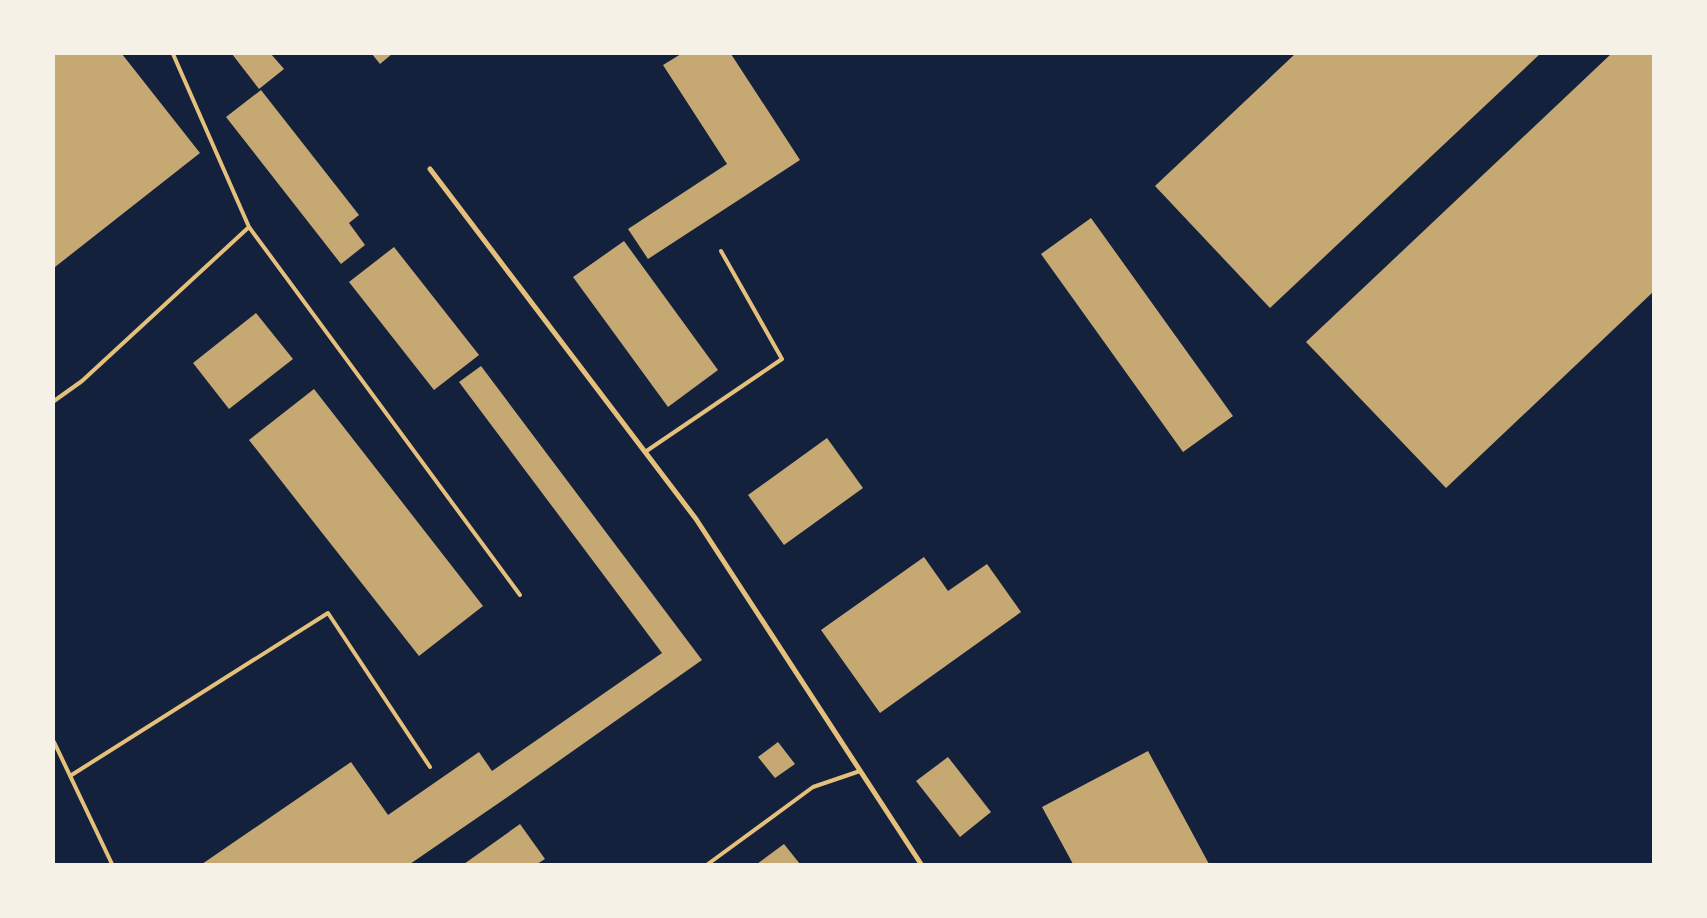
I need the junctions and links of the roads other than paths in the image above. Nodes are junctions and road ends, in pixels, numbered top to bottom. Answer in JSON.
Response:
{"nodes":[{"id":1,"x":172,"y":54,"type":"edge"},
{"id":2,"x":430,"y":169,"type":"dead end"},
{"id":3,"x":249,"y":227,"type":"junction"},
{"id":4,"x":721,"y":251,"type":"dead end"},
{"id":5,"x":54,"y":401,"type":"edge"},
{"id":6,"x":645,"y":452,"type":"junction"},
{"id":7,"x":520,"y":595,"type":"dead end"},
{"id":8,"x":54,"y":742,"type":"edge"},
{"id":9,"x":430,"y":767,"type":"dead end"},
{"id":10,"x":860,"y":771,"type":"junction"},
{"id":11,"x":70,"y":776,"type":"junction"},
{"id":12,"x":112,"y":864,"type":"edge"},
{"id":13,"x":708,"y":864,"type":"edge"},
{"id":14,"x":921,"y":864,"type":"edge"}],
"edges":[{"from":1,"to":3,"type":"lane"},
{"from":2,"to":6,"type":"street"},
{"from":3,"to":5,"type":"lane"},
{"from":3,"to":7,"type":"lane"},
{"from":4,"to":6,"type":"lane"},
{"from":6,"to":10,"type":"street"},
{"from":8,"to":11,"type":"lane"},
{"from":9,"to":11,"type":"lane"},
{"from":10,"to":13,"type":"lane"},
{"from":10,"to":14,"type":"street"},
{"from":11,"to":12,"type":"lane"}]}
